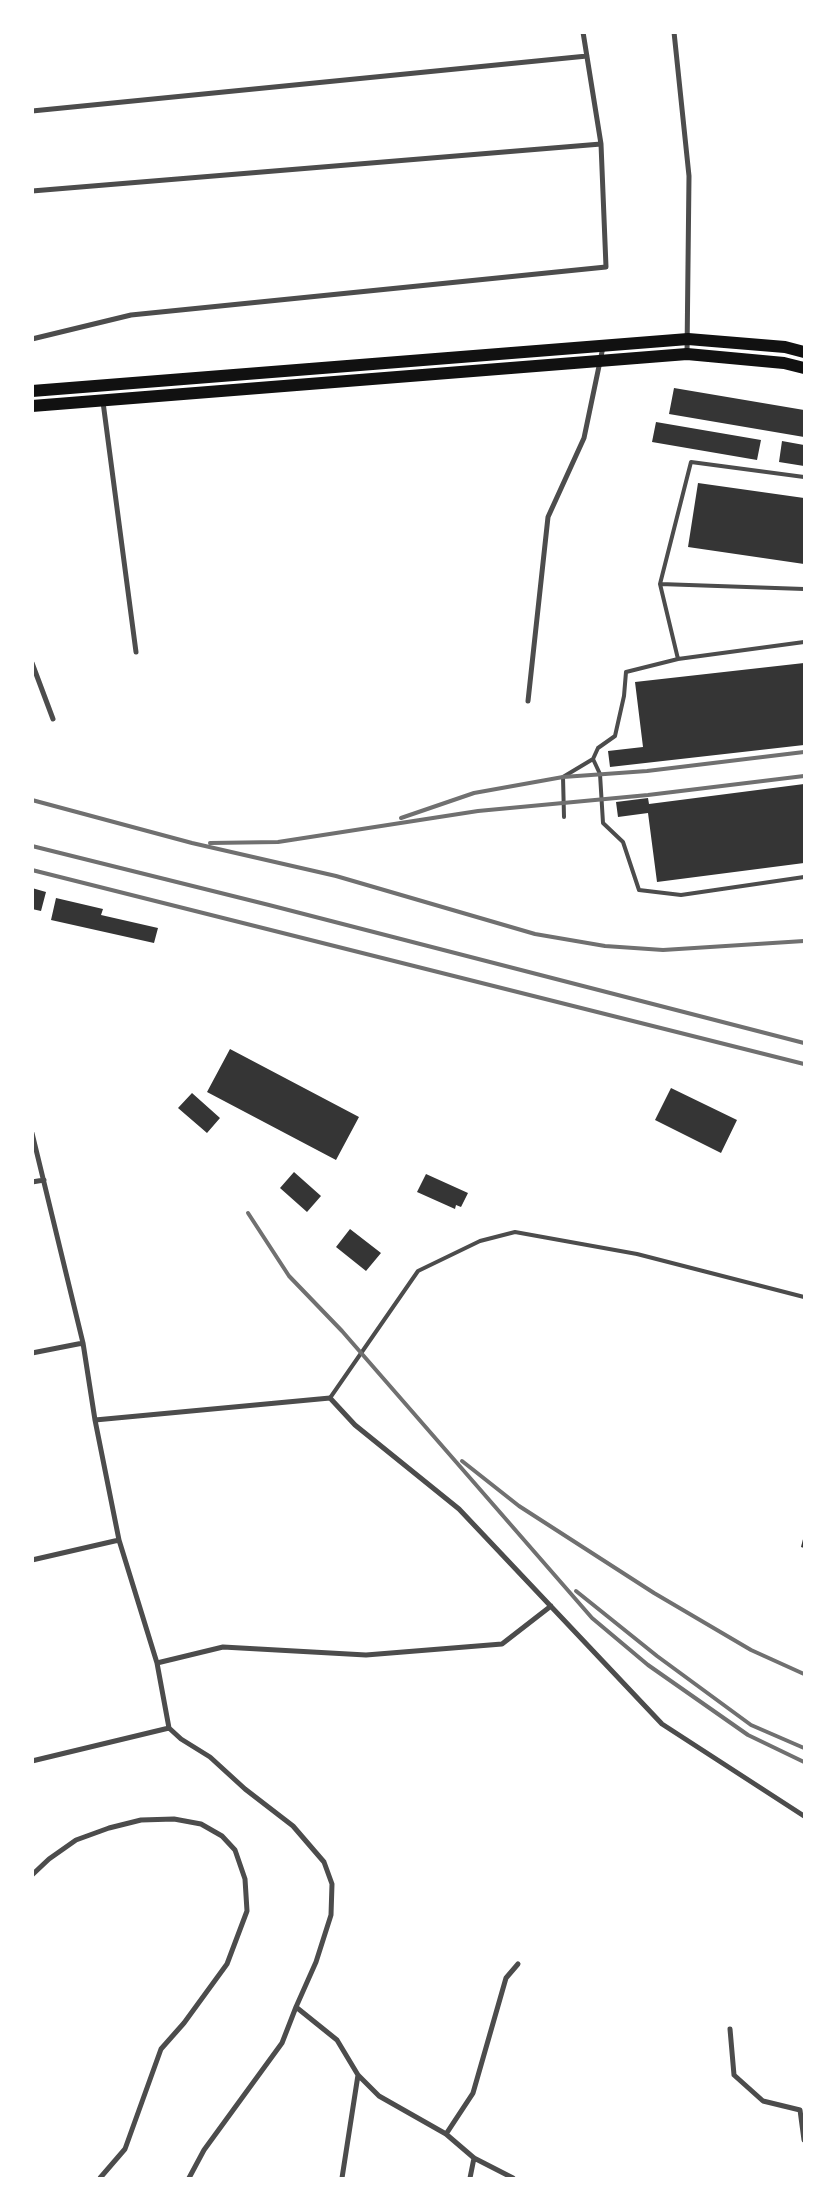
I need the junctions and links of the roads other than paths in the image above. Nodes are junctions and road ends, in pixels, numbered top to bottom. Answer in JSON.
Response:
{"nodes":[{"id":1,"x":582,"y":32,"type":"edge"},
{"id":2,"x":674,"y":32,"type":"edge"},
{"id":3,"x":586,"y":56,"type":"junction"},
{"id":4,"x":32,"y":111,"type":"edge"},
{"id":5,"x":601,"y":144,"type":"junction"},
{"id":6,"x":32,"y":191,"type":"edge"},
{"id":7,"x":32,"y":339,"type":"edge"},
{"id":8,"x":688,"y":339,"type":"junction"},
{"id":9,"x":603,"y":346,"type":"junction"},
{"id":10,"x":804,"y":352,"type":"edge"},
{"id":11,"x":687,"y":354,"type":"junction"},
{"id":12,"x":600,"y":362,"type":"junction"},
{"id":13,"x":804,"y":368,"type":"edge"},
{"id":14,"x":32,"y":391,"type":"edge"},
{"id":15,"x":103,"y":401,"type":"junction"},
{"id":16,"x":32,"y":406,"type":"edge"},
{"id":17,"x":804,"y":477,"type":"edge"},
{"id":18,"x":660,"y":584,"type":"junction"},
{"id":19,"x":804,"y":589,"type":"edge"},
{"id":20,"x":804,"y":642,"type":"edge"},
{"id":21,"x":136,"y":652,"type":"dead end"},
{"id":22,"x":678,"y":659,"type":"junction"},
{"id":23,"x":32,"y":662,"type":"edge"},
{"id":24,"x":528,"y":701,"type":"dead end"},
{"id":25,"x":53,"y":720,"type":"dead end"},
{"id":26,"x":593,"y":759,"type":"junction"},
{"id":27,"x":564,"y":817,"type":"dead end"},
{"id":28,"x":804,"y":877,"type":"edge"},
{"id":29,"x":32,"y":1133,"type":"edge"},
{"id":30,"x":44,"y":1180,"type":"junction"},
{"id":31,"x":32,"y":1182,"type":"edge"},
{"id":32,"x":804,"y":1297,"type":"edge"},
{"id":33,"x":83,"y":1343,"type":"junction"},
{"id":34,"x":32,"y":1353,"type":"edge"},
{"id":35,"x":330,"y":1398,"type":"junction"},
{"id":36,"x":95,"y":1420,"type":"junction"},
{"id":37,"x":119,"y":1540,"type":"junction"},
{"id":38,"x":32,"y":1560,"type":"edge"},
{"id":39,"x":551,"y":1606,"type":"junction"},
{"id":40,"x":157,"y":1663,"type":"junction"},
{"id":41,"x":169,"y":1728,"type":"junction"},
{"id":42,"x":32,"y":1762,"type":"edge"},
{"id":43,"x":804,"y":1816,"type":"edge"},
{"id":44,"x":32,"y":1875,"type":"edge"},
{"id":45,"x":518,"y":1964,"type":"dead end"},
{"id":46,"x":296,"y":2007,"type":"junction"},
{"id":47,"x":730,"y":2030,"type":"dead end"},
{"id":48,"x":358,"y":2075,"type":"junction"},
{"id":49,"x":446,"y":2134,"type":"junction"},
{"id":50,"x":804,"y":2140,"type":"edge"},
{"id":51,"x":474,"y":2158,"type":"junction"},
{"id":52,"x":100,"y":2178,"type":"edge"},
{"id":53,"x":189,"y":2178,"type":"edge"},
{"id":54,"x":342,"y":2178,"type":"edge"},
{"id":55,"x":470,"y":2178,"type":"edge"},
{"id":56,"x":513,"y":2178,"type":"edge"}],
"edges":[{"from":1,"to":3,"type":"street"},
{"from":2,"to":8,"type":"street"},
{"from":3,"to":4,"type":"street"},
{"from":3,"to":5,"type":"street"},
{"from":5,"to":6,"type":"street"},
{"from":5,"to":7,"type":"street"},
{"from":8,"to":9,"type":"main road"},
{"from":8,"to":10,"type":"main road"},
{"from":8,"to":11,"type":"street"},
{"from":9,"to":12,"type":"street"},
{"from":9,"to":14,"type":"main road"},
{"from":11,"to":12,"type":"main road"},
{"from":11,"to":13,"type":"main road"},
{"from":12,"to":15,"type":"main road"},
{"from":12,"to":24,"type":"street"},
{"from":15,"to":16,"type":"main road"},
{"from":15,"to":21,"type":"street"},
{"from":17,"to":18,"type":"lane"},
{"from":18,"to":19,"type":"lane"},
{"from":18,"to":22,"type":"lane"},
{"from":20,"to":22,"type":"lane"},
{"from":22,"to":26,"type":"lane"},
{"from":23,"to":25,"type":"street"},
{"from":26,"to":27,"type":"lane"},
{"from":26,"to":28,"type":"lane"},
{"from":29,"to":30,"type":"street"},
{"from":30,"to":31,"type":"street"},
{"from":30,"to":33,"type":"street"},
{"from":32,"to":35,"type":"lane"},
{"from":33,"to":34,"type":"street"},
{"from":33,"to":36,"type":"street"},
{"from":35,"to":36,"type":"street"},
{"from":35,"to":39,"type":"street"},
{"from":36,"to":37,"type":"street"},
{"from":37,"to":38,"type":"street"},
{"from":37,"to":40,"type":"street"},
{"from":39,"to":40,"type":"street"},
{"from":39,"to":43,"type":"street"},
{"from":40,"to":41,"type":"street"},
{"from":41,"to":42,"type":"street"},
{"from":41,"to":46,"type":"street"},
{"from":44,"to":52,"type":"street"},
{"from":45,"to":49,"type":"street"},
{"from":46,"to":48,"type":"street"},
{"from":46,"to":53,"type":"street"},
{"from":47,"to":50,"type":"street"},
{"from":48,"to":49,"type":"street"},
{"from":48,"to":54,"type":"street"},
{"from":49,"to":51,"type":"street"},
{"from":51,"to":55,"type":"street"},
{"from":51,"to":56,"type":"street"}]}
